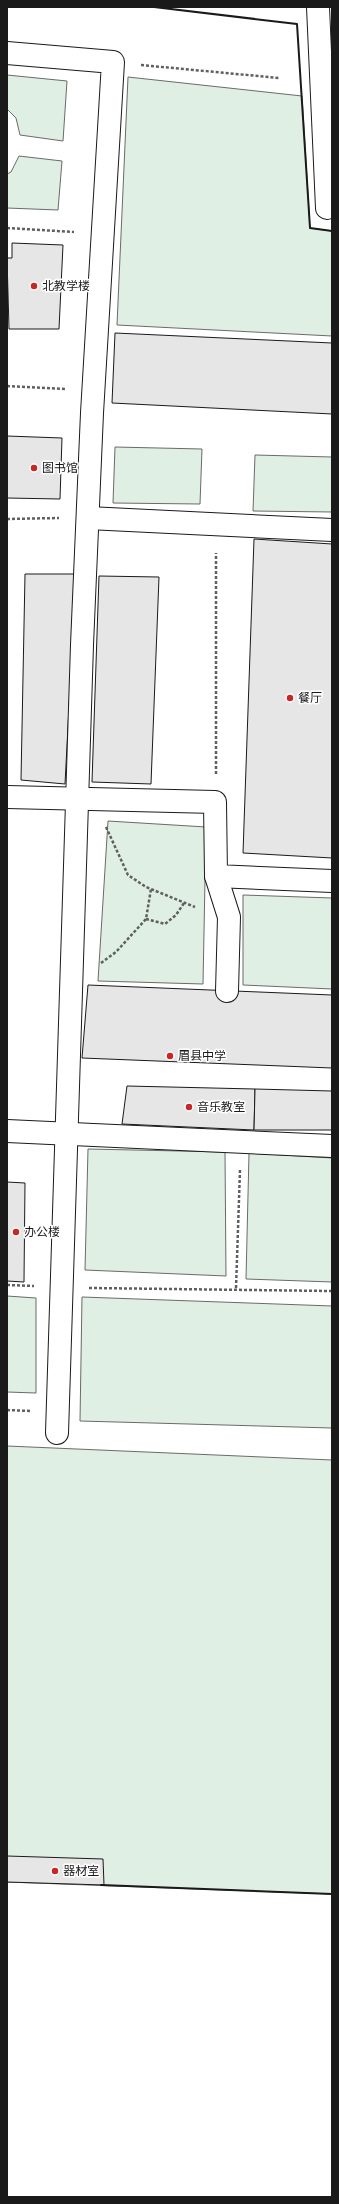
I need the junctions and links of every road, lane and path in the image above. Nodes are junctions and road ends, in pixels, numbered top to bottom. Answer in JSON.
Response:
{"nodes":[{"id":1,"x":318,"y":7,"type":"edge"},
{"id":2,"x":7,"y":53,"type":"edge"},
{"id":3,"x":113,"y":62,"type":"junction"},
{"id":4,"x":279,"y":78,"type":"dead end"},
{"id":5,"x":327,"y":208,"type":"dead end"},
{"id":6,"x":7,"y":228,"type":"edge"},
{"id":7,"x":103,"y":233,"type":"junction"},
{"id":8,"x":7,"y":386,"type":"edge"},
{"id":9,"x":92,"y":413,"type":"junction"},
{"id":10,"x":88,"y":518,"type":"junction"},
{"id":11,"x":7,"y":520,"type":"edge"},
{"id":12,"x":216,"y":524,"type":"junction"},
{"id":13,"x":332,"y":530,"type":"edge"},
{"id":14,"x":7,"y":797,"type":"edge"},
{"id":15,"x":86,"y":799,"type":"junction"},
{"id":16,"x":215,"y":802,"type":"junction"},
{"id":17,"x":216,"y":876,"type":"junction"},
{"id":18,"x":332,"y":881,"type":"edge"},
{"id":19,"x":151,"y":889,"type":"junction"},
{"id":20,"x":184,"y":903,"type":"junction"},
{"id":21,"x":229,"y":917,"type":"junction"},
{"id":22,"x":146,"y":919,"type":"junction"},
{"id":23,"x":72,"y":971,"type":"junction"},
{"id":24,"x":228,"y":991,"type":"dead end"},
{"id":25,"x":7,"y":1131,"type":"edge"},
{"id":26,"x":67,"y":1134,"type":"junction"},
{"id":27,"x":240,"y":1142,"type":"junction"},
{"id":28,"x":332,"y":1146,"type":"edge"},
{"id":29,"x":7,"y":1285,"type":"edge"},
{"id":30,"x":62,"y":1288,"type":"junction"},
{"id":31,"x":236,"y":1288,"type":"junction"},
{"id":32,"x":332,"y":1291,"type":"edge"},
{"id":33,"x":57,"y":1433,"type":"dead end"}],
"edges":[{"from":1,"to":5,"type":"street"},
{"from":2,"to":3,"type":"street"},
{"from":3,"to":4,"type":"path"},
{"from":3,"to":7,"type":"street"},
{"from":6,"to":7,"type":"path"},
{"from":7,"to":9,"type":"street"},
{"from":8,"to":9,"type":"path"},
{"from":9,"to":10,"type":"street"},
{"from":10,"to":11,"type":"path"},
{"from":10,"to":12,"type":"street"},
{"from":10,"to":15,"type":"street"},
{"from":12,"to":13,"type":"street"},
{"from":12,"to":16,"type":"path"},
{"from":14,"to":15,"type":"street"},
{"from":15,"to":16,"type":"street"},
{"from":15,"to":19,"type":"path"},
{"from":15,"to":23,"type":"street"},
{"from":16,"to":17,"type":"street"},
{"from":17,"to":18,"type":"street"},
{"from":17,"to":21,"type":"street"},
{"from":19,"to":20,"type":"path"},
{"from":19,"to":22,"type":"path"},
{"from":20,"to":21,"type":"path"},
{"from":20,"to":22,"type":"path"},
{"from":21,"to":24,"type":"street"},
{"from":22,"to":23,"type":"path"},
{"from":23,"to":26,"type":"street"},
{"from":25,"to":26,"type":"street"},
{"from":26,"to":27,"type":"street"},
{"from":26,"to":30,"type":"street"},
{"from":27,"to":28,"type":"street"},
{"from":27,"to":31,"type":"path"},
{"from":29,"to":30,"type":"path"},
{"from":30,"to":31,"type":"path"},
{"from":30,"to":33,"type":"street"},
{"from":31,"to":32,"type":"path"}]}
